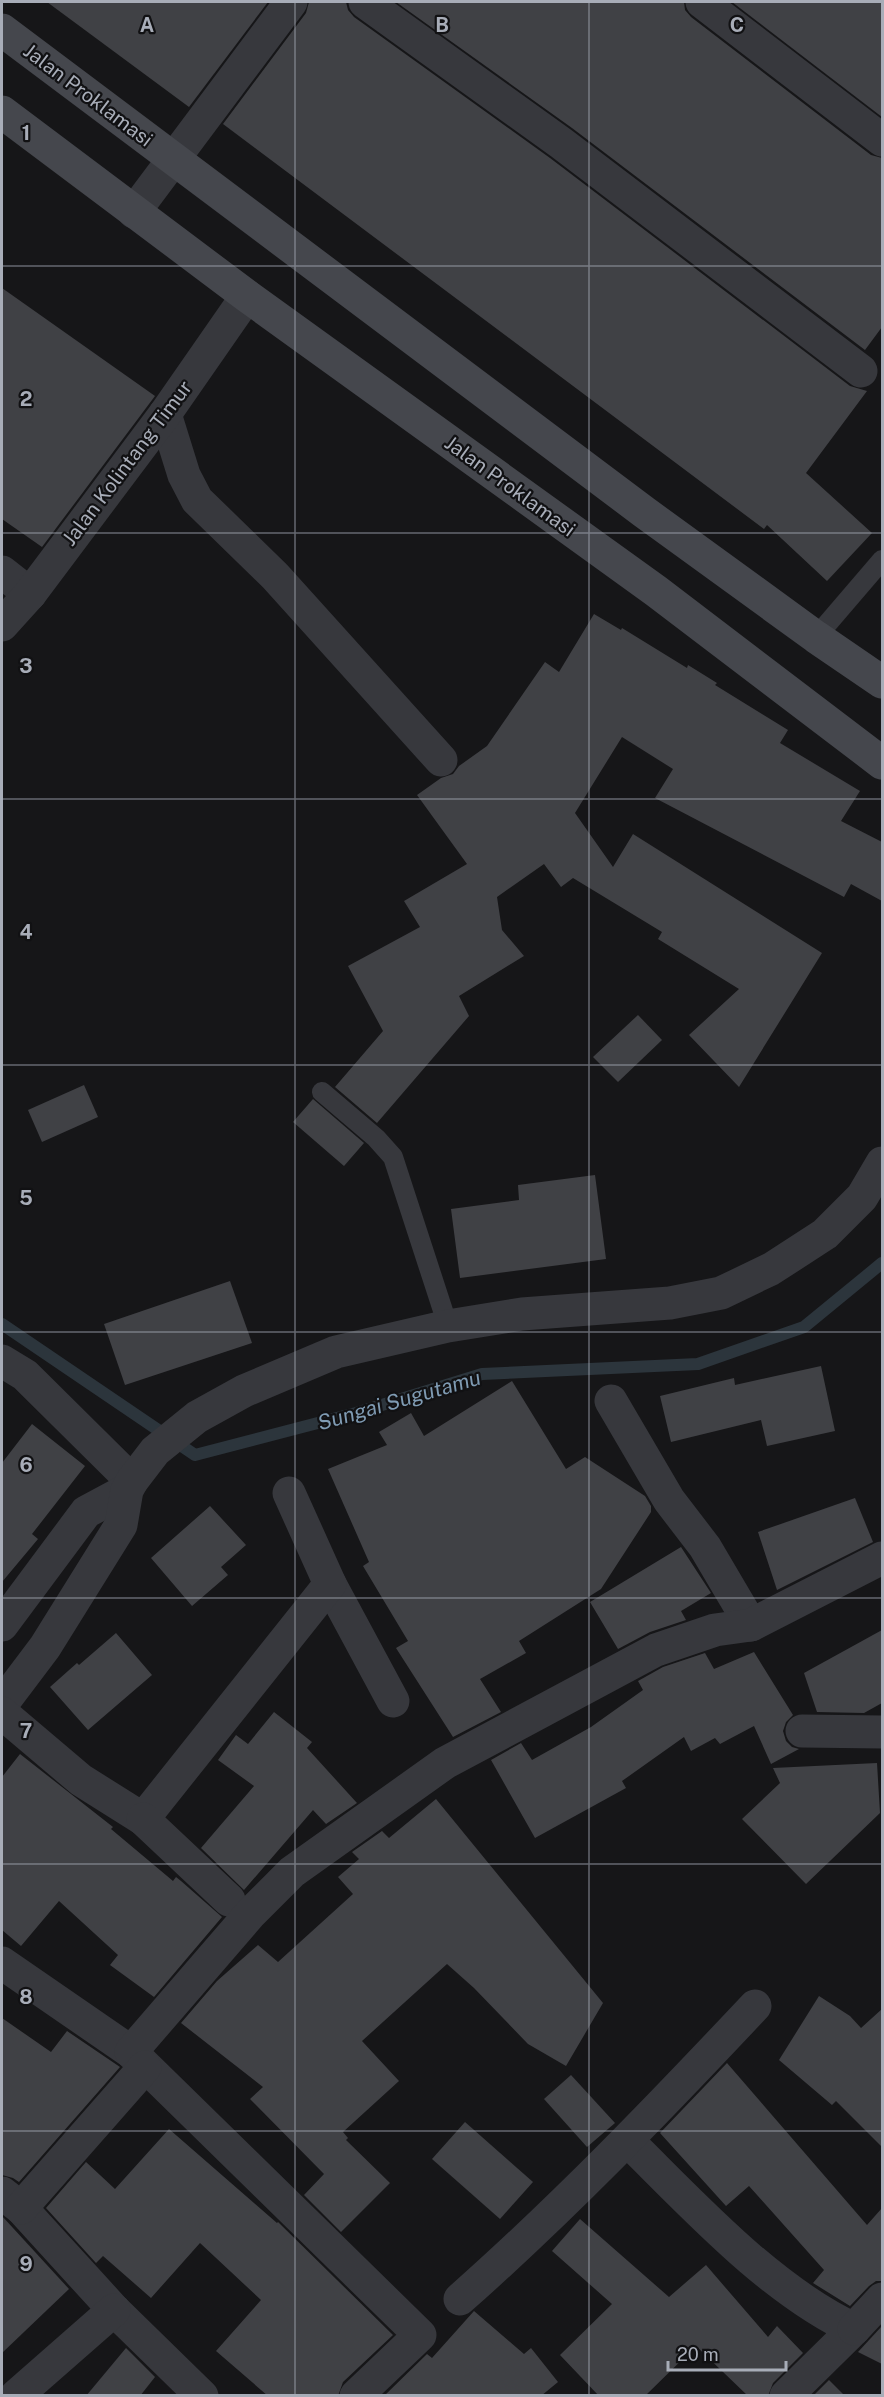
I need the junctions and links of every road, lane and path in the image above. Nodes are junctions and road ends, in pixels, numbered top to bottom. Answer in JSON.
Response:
{"nodes":[{"id":1,"x":291,"y":2,"type":"edge"},
{"id":2,"x":365,"y":2,"type":"edge"},
{"id":3,"x":702,"y":2,"type":"edge"},
{"id":4,"x":2,"y":30,"type":"edge"},
{"id":5,"x":2,"y":112,"type":"edge"},
{"id":6,"x":882,"y":140,"type":"edge"},
{"id":7,"x":174,"y":160,"type":"junction"},
{"id":8,"x":135,"y":212,"type":"junction"},
{"id":9,"x":247,"y":296,"type":"junction"},
{"id":10,"x":861,"y":371,"type":"dead end"},
{"id":11,"x":165,"y":414,"type":"junction"},
{"id":12,"x":881,"y":566,"type":"edge"},
{"id":13,"x":2,"y":572,"type":"edge"},
{"id":14,"x":30,"y":594,"type":"junction"},
{"id":15,"x":2,"y":625,"type":"edge"},
{"id":16,"x":816,"y":638,"type":"junction"},
{"id":17,"x":882,"y":682,"type":"edge"},
{"id":18,"x":441,"y":760,"type":"dead end"},
{"id":19,"x":882,"y":764,"type":"edge"},
{"id":20,"x":322,"y":1092,"type":"dead end"},
{"id":21,"x":882,"y":1163,"type":"edge"},
{"id":22,"x":448,"y":1326,"type":"junction"},
{"id":23,"x":2,"y":1362,"type":"edge"},
{"id":24,"x":611,"y":1401,"type":"dead end"},
{"id":25,"x":130,"y":1485,"type":"junction"},
{"id":26,"x":289,"y":1492,"type":"dead end"},
{"id":27,"x":882,"y":1558,"type":"edge"},
{"id":28,"x":330,"y":1584,"type":"junction"},
{"id":29,"x":4,"y":1617,"type":"edge"},
{"id":30,"x":751,"y":1625,"type":"junction"},
{"id":31,"x":393,"y":1701,"type":"dead end"},
{"id":32,"x":2,"y":1704,"type":"edge"},
{"id":33,"x":2,"y":1713,"type":"edge"},
{"id":34,"x":802,"y":1731,"type":"dead end"},
{"id":35,"x":882,"y":1732,"type":"edge"},
{"id":36,"x":143,"y":1819,"type":"junction"},
{"id":37,"x":229,"y":1900,"type":"dead end"},
{"id":38,"x":2,"y":1963,"type":"edge"},
{"id":39,"x":755,"y":2006,"type":"dead end"},
{"id":40,"x":138,"y":2060,"type":"junction"},
{"id":41,"x":628,"y":2140,"type":"junction"},
{"id":42,"x":11,"y":2200,"type":"edge"},
{"id":43,"x":460,"y":2299,"type":"dead end"},
{"id":44,"x":882,"y":2299,"type":"edge"},
{"id":45,"x":114,"y":2310,"type":"junction"},
{"id":46,"x":854,"y":2329,"type":"junction"},
{"id":47,"x":16,"y":2396,"type":"edge"},
{"id":48,"x":202,"y":2396,"type":"edge"},
{"id":49,"x":356,"y":2396,"type":"edge"},
{"id":50,"x":786,"y":2396,"type":"edge"}],
"edges":[{"from":1,"to":7,"type":"street"},
{"from":2,"to":10,"type":"street"},
{"from":3,"to":6,"type":"street"},
{"from":4,"to":7,"type":"street","name":"Jalan Proklamasi"},
{"from":5,"to":8,"type":"street","name":"Jalan Proklamasi"},
{"from":7,"to":8,"type":"street"},
{"from":7,"to":16,"type":"street","name":"Jalan Proklamasi"},
{"from":8,"to":9,"type":"street","name":"Jalan Proklamasi"},
{"from":9,"to":11,"type":"street","name":"Jalan Kolintang Timur"},
{"from":9,"to":19,"type":"street","name":"Jalan Proklamasi"},
{"from":11,"to":14,"type":"street","name":"Jalan Kolintang Timur"},
{"from":11,"to":18,"type":"street"},
{"from":12,"to":16,"type":"lane"},
{"from":13,"to":14,"type":"street"},
{"from":14,"to":15,"type":"street","name":"Jalan Kolintang Timur"},
{"from":16,"to":17,"type":"street","name":"Jalan Proklamasi"},
{"from":20,"to":22,"type":"lane"},
{"from":21,"to":22,"type":"street"},
{"from":22,"to":25,"type":"street"},
{"from":23,"to":25,"type":"street"},
{"from":24,"to":30,"type":"street"},
{"from":25,"to":29,"type":"street"},
{"from":25,"to":32,"type":"street"},
{"from":26,"to":28,"type":"street"},
{"from":27,"to":30,"type":"street"},
{"from":28,"to":31,"type":"street"},
{"from":28,"to":36,"type":"street"},
{"from":30,"to":40,"type":"street"},
{"from":33,"to":36,"type":"street"},
{"from":34,"to":35,"type":"street"},
{"from":36,"to":37,"type":"street"},
{"from":38,"to":40,"type":"street"},
{"from":39,"to":41,"type":"street"},
{"from":40,"to":42,"type":"street"},
{"from":40,"to":49,"type":"street"},
{"from":41,"to":43,"type":"street"},
{"from":41,"to":46,"type":"street"},
{"from":42,"to":45,"type":"street"},
{"from":44,"to":46,"type":"street"},
{"from":45,"to":47,"type":"street"},
{"from":45,"to":48,"type":"street"},
{"from":46,"to":50,"type":"street"}]}
